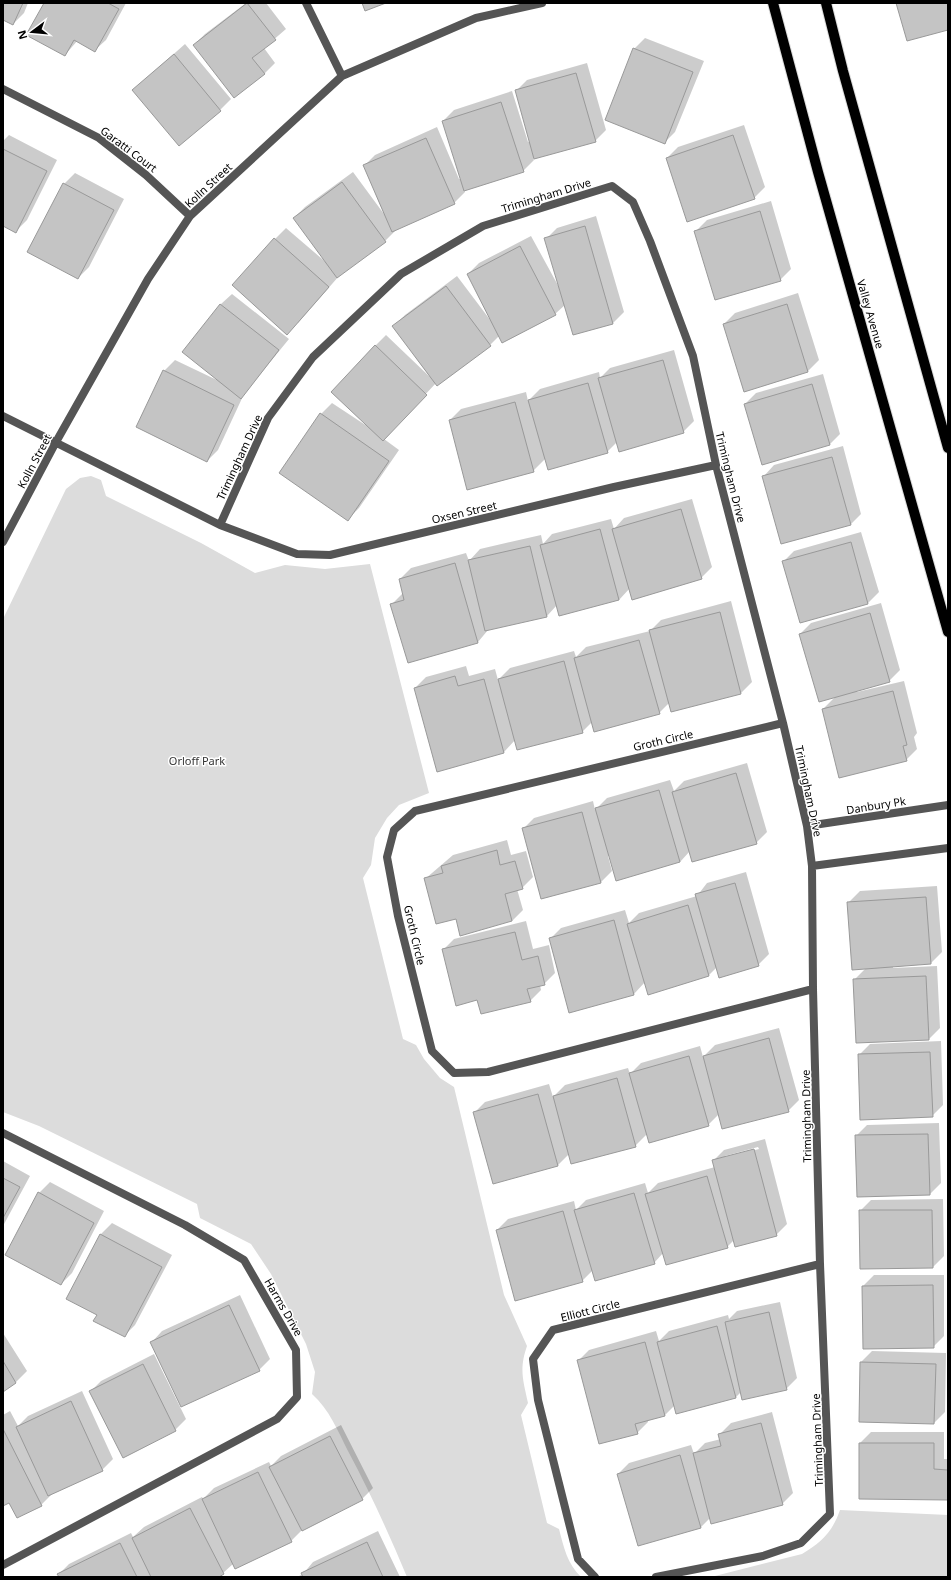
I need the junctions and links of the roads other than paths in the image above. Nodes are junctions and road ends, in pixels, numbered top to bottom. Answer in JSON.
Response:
{"nodes":[{"id":1,"x":306,"y":3,"type":"edge"},
{"id":2,"x":542,"y":3,"type":"edge"},
{"id":3,"x":773,"y":3,"type":"edge"},
{"id":4,"x":826,"y":3,"type":"edge"},
{"id":5,"x":342,"y":76,"type":"junction"},
{"id":6,"x":3,"y":89,"type":"edge"},
{"id":7,"x":190,"y":216,"type":"junction"},
{"id":8,"x":3,"y":416,"type":"edge"},
{"id":9,"x":56,"y":442,"type":"junction"},
{"id":10,"x":948,"y":448,"type":"edge"},
{"id":11,"x":716,"y":465,"type":"junction"},
{"id":12,"x":220,"y":525,"type":"junction"},
{"id":13,"x":3,"y":542,"type":"edge"},
{"id":14,"x":948,"y":632,"type":"edge"},
{"id":15,"x":783,"y":723,"type":"junction"},
{"id":16,"x":948,"y":805,"type":"edge"},
{"id":17,"x":807,"y":826,"type":"junction"},
{"id":18,"x":948,"y":848,"type":"edge"},
{"id":19,"x":812,"y":866,"type":"junction"},
{"id":20,"x":813,"y":989,"type":"junction"},
{"id":21,"x":3,"y":1133,"type":"edge"},
{"id":22,"x":820,"y":1264,"type":"junction"},
{"id":23,"x":3,"y":1565,"type":"edge"},
{"id":24,"x":595,"y":1577,"type":"edge"},
{"id":25,"x":656,"y":1577,"type":"edge"}],
"edges":[{"from":1,"to":5,"type":"street"},
{"from":2,"to":5,"type":"street","name":"Kolln Street"},
{"from":3,"to":14,"type":"main road","name":"Valley Avenue"},
{"from":4,"to":10,"type":"main road"},
{"from":5,"to":7,"type":"street","name":"Kolln Street"},
{"from":6,"to":7,"type":"street","name":"Garatti Court"},
{"from":7,"to":9,"type":"street","name":"Kolln Street"},
{"from":8,"to":9,"type":"street"},
{"from":9,"to":12,"type":"street"},
{"from":9,"to":13,"type":"street","name":"Kolln Street"},
{"from":11,"to":12,"type":"street","name":"Oxsen Street"},
{"from":11,"to":12,"type":"street","name":"Trimingham Drive"},
{"from":11,"to":15,"type":"street","name":"Trimingham Drive"},
{"from":15,"to":17,"type":"street","name":"Trimingham Drive"},
{"from":15,"to":20,"type":"street","name":"Groth Circle"},
{"from":16,"to":17,"type":"street","name":"Danbury Pk"},
{"from":17,"to":19,"type":"street","name":"Trimingham Drive"},
{"from":18,"to":19,"type":"street"},
{"from":19,"to":20,"type":"street","name":"Trimingham Drive"},
{"from":20,"to":22,"type":"street","name":"Trimingham Drive"},
{"from":21,"to":23,"type":"street","name":"Harms Drive"},
{"from":22,"to":24,"type":"street","name":"Elliott Circle"},
{"from":22,"to":25,"type":"street","name":"Trimingham Drive"}]}
